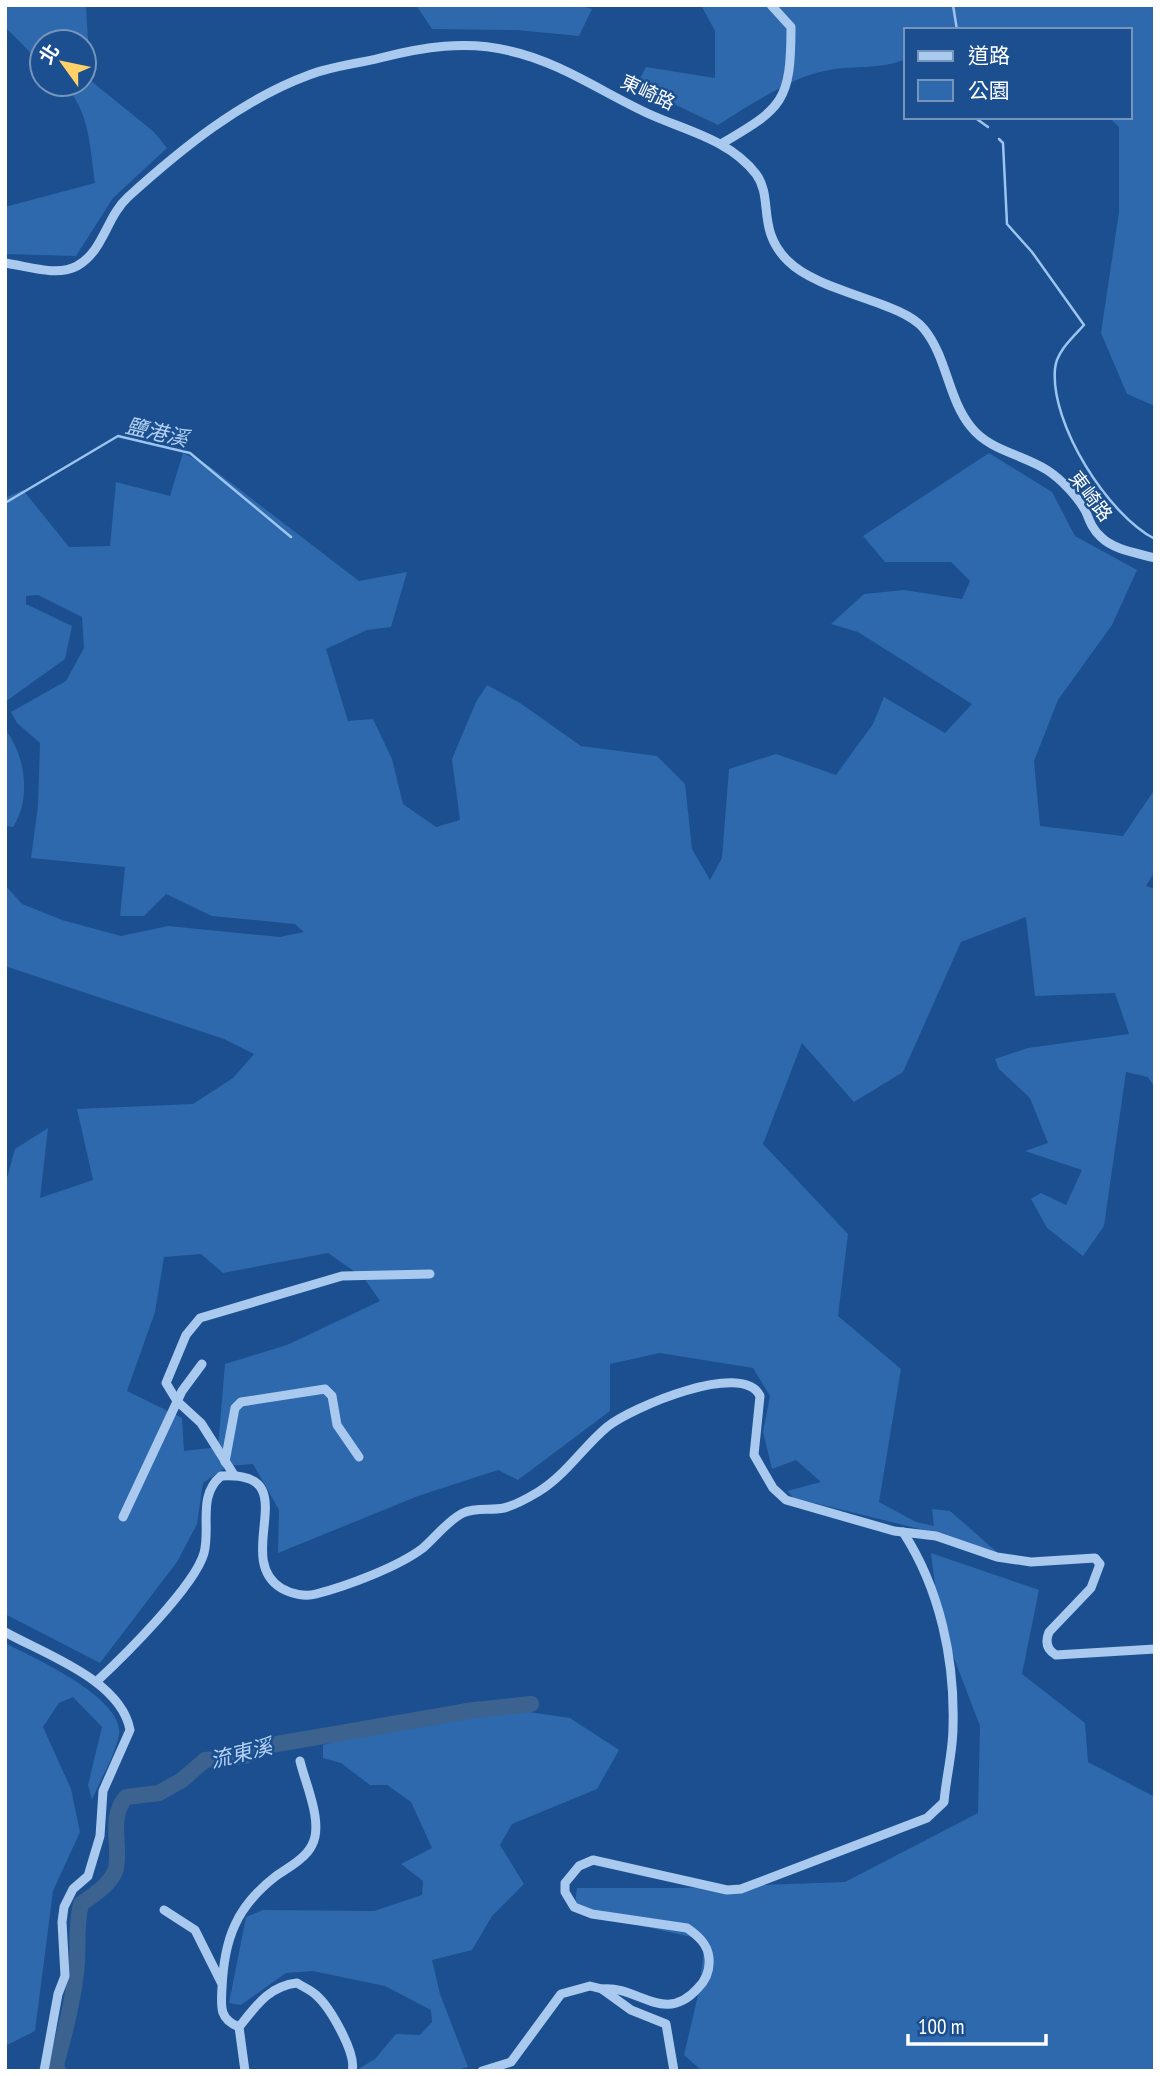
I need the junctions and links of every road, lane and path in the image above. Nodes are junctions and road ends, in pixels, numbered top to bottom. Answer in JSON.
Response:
{"nodes":[{"id":1,"x":772,"y":5,"type":"edge"},
{"id":2,"x":721,"y":144,"type":"junction"},
{"id":3,"x":5,"y":262,"type":"edge"},
{"id":4,"x":1155,"y":558,"type":"edge"},
{"id":5,"x":430,"y":1274,"type":"dead end"},
{"id":6,"x":202,"y":1364,"type":"dead end"},
{"id":7,"x":177,"y":1401,"type":"junction"},
{"id":8,"x":359,"y":1457,"type":"dead end"},
{"id":9,"x":225,"y":1462,"type":"junction"},
{"id":10,"x":234,"y":1475,"type":"junction"},
{"id":11,"x":123,"y":1517,"type":"dead end"},
{"id":12,"x":903,"y":1532,"type":"junction"},
{"id":13,"x":5,"y":1632,"type":"edge"},
{"id":14,"x":1155,"y":1649,"type":"edge"},
{"id":15,"x":96,"y":1682,"type":"junction"},
{"id":16,"x":300,"y":1761,"type":"dead end"},
{"id":17,"x":164,"y":1910,"type":"dead end"},
{"id":18,"x":222,"y":1984,"type":"junction"},
{"id":19,"x":602,"y":1989,"type":"junction"},
{"id":20,"x":239,"y":2027,"type":"junction"},
{"id":21,"x":44,"y":2071,"type":"edge"},
{"id":22,"x":245,"y":2071,"type":"edge"},
{"id":23,"x":352,"y":2071,"type":"edge"},
{"id":24,"x":482,"y":2071,"type":"edge"},
{"id":25,"x":674,"y":2071,"type":"edge"}],
"edges":[{"from":1,"to":2,"type":"street"},
{"from":2,"to":3,"type":"street","name":"東崎路"},
{"from":2,"to":4,"type":"street","name":"東崎路"},
{"from":5,"to":7,"type":"street"},
{"from":6,"to":7,"type":"street"},
{"from":7,"to":9,"type":"street"},
{"from":7,"to":11,"type":"street"},
{"from":8,"to":9,"type":"street"},
{"from":9,"to":10,"type":"street"},
{"from":10,"to":12,"type":"street"},
{"from":10,"to":15,"type":"street"},
{"from":12,"to":14,"type":"street"},
{"from":12,"to":19,"type":"street"},
{"from":13,"to":15,"type":"street"},
{"from":15,"to":21,"type":"street"},
{"from":16,"to":18,"type":"street"},
{"from":17,"to":18,"type":"street"},
{"from":18,"to":20,"type":"street"},
{"from":19,"to":24,"type":"street"},
{"from":19,"to":25,"type":"street"},
{"from":20,"to":22,"type":"street"},
{"from":20,"to":23,"type":"street"}]}
